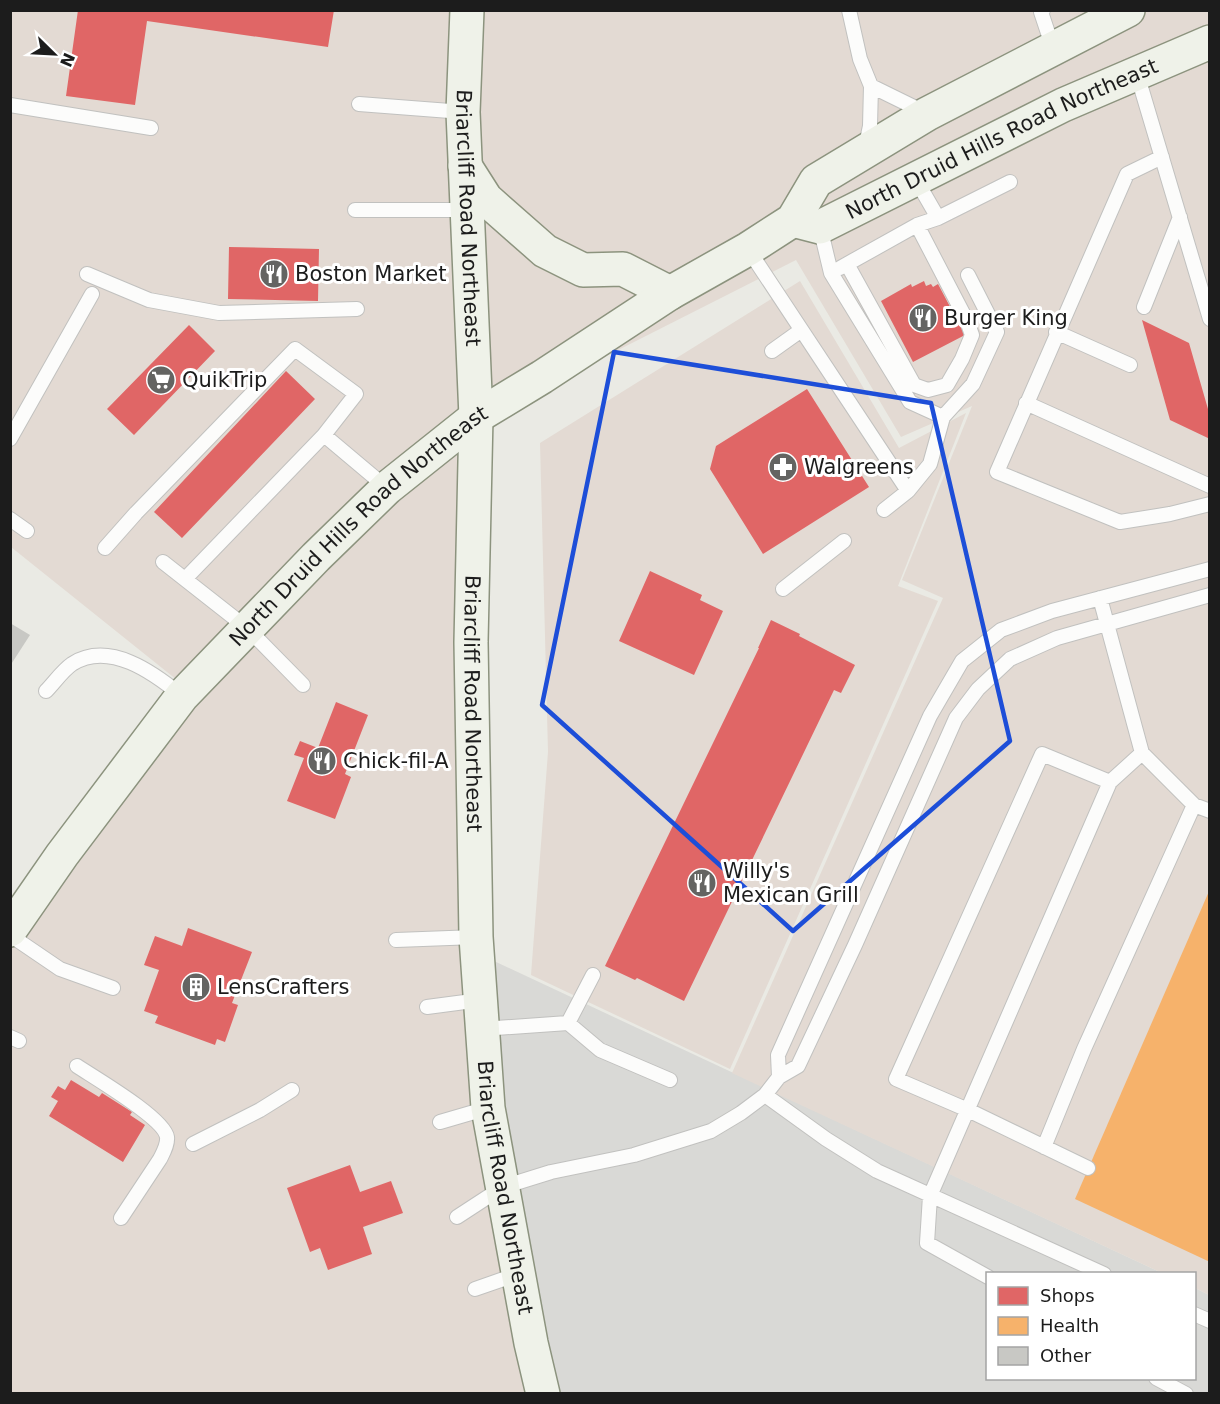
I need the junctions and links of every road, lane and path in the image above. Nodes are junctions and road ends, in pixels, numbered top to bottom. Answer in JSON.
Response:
{"nodes":[{"id":1,"x":467,"y":10,"type":"edge"},
{"id":2,"x":849,"y":10,"type":"edge"},
{"id":3,"x":1128,"y":10,"type":"edge"},
{"id":4,"x":1041,"y":11,"type":"edge"},
{"id":5,"x":1209,"y":42,"type":"edge"},
{"id":6,"x":1053,"y":48,"type":"junction"},
{"id":7,"x":1137,"y":73,"type":"junction"},
{"id":8,"x":871,"y":86,"type":"junction"},
{"id":9,"x":359,"y":104,"type":"dead end"},
{"id":10,"x":10,"y":105,"type":"edge"},
{"id":11,"x":463,"y":112,"type":"junction"},
{"id":12,"x":927,"y":114,"type":"junction"},
{"id":13,"x":152,"y":128,"type":"dead end"},
{"id":14,"x":865,"y":151,"type":"junction"},
{"id":15,"x":1162,"y":157,"type":"junction"},
{"id":16,"x":465,"y":166,"type":"junction"},
{"id":17,"x":915,"y":178,"type":"junction"},
{"id":18,"x":1010,"y":182,"type":"dead end"},
{"id":19,"x":355,"y":210,"type":"dead end"},
{"id":20,"x":467,"y":210,"type":"junction"},
{"id":21,"x":1180,"y":217,"type":"junction"},
{"id":22,"x":938,"y":218,"type":"junction"},
{"id":23,"x":807,"y":224,"type":"junction"},
{"id":24,"x":917,"y":225,"type":"junction"},
{"id":25,"x":748,"y":249,"type":"junction"},
{"id":26,"x":847,"y":264,"type":"junction"},
{"id":27,"x":831,"y":273,"type":"junction"},
{"id":28,"x":87,"y":274,"type":"dead end"},
{"id":29,"x":968,"y":275,"type":"dead end"},
{"id":30,"x":670,"y":293,"type":"junction"},
{"id":31,"x":92,"y":294,"type":"dead end"},
{"id":32,"x":1144,"y":306,"type":"dead end"},
{"id":33,"x":357,"y":309,"type":"dead end"},
{"id":34,"x":1209,"y":319,"type":"edge"},
{"id":35,"x":800,"y":330,"type":"junction"},
{"id":36,"x":1056,"y":332,"type":"junction"},
{"id":37,"x":772,"y":351,"type":"dead end"},
{"id":38,"x":1130,"y":365,"type":"dead end"},
{"id":39,"x":1026,"y":403,"type":"junction"},
{"id":40,"x":476,"y":417,"type":"junction"},
{"id":41,"x":943,"y":417,"type":"junction"},
{"id":42,"x":324,"y":435,"type":"junction"},
{"id":43,"x":10,"y":440,"type":"edge"},
{"id":44,"x":1209,"y":486,"type":"edge"},
{"id":45,"x":387,"y":488,"type":"junction"},
{"id":46,"x":908,"y":491,"type":"junction"},
{"id":47,"x":1209,"y":504,"type":"edge"},
{"id":48,"x":884,"y":510,"type":"dead end"},
{"id":49,"x":10,"y":519,"type":"edge"},
{"id":50,"x":27,"y":531,"type":"dead end"},
{"id":51,"x":844,"y":541,"type":"dead end"},
{"id":52,"x":105,"y":548,"type":"dead end"},
{"id":53,"x":163,"y":562,"type":"dead end"},
{"id":54,"x":1209,"y":569,"type":"edge"},
{"id":55,"x":185,"y":579,"type":"junction"},
{"id":56,"x":783,"y":588,"type":"dead end"},
{"id":57,"x":1209,"y":595,"type":"edge"},
{"id":58,"x":1100,"y":598,"type":"junction"},
{"id":59,"x":1108,"y":623,"type":"junction"},
{"id":60,"x":247,"y":628,"type":"junction"},
{"id":61,"x":303,"y":685,"type":"dead end"},
{"id":62,"x":46,"y":691,"type":"dead end"},
{"id":63,"x":182,"y":696,"type":"junction"},
{"id":64,"x":1142,"y":753,"type":"junction"},
{"id":65,"x":1110,"y":782,"type":"junction"},
{"id":66,"x":1194,"y":805,"type":"junction"},
{"id":67,"x":1209,"y":811,"type":"edge"},
{"id":68,"x":10,"y":930,"type":"edge"},
{"id":69,"x":10,"y":935,"type":"edge"},
{"id":70,"x":476,"y":937,"type":"junction"},
{"id":71,"x":396,"y":940,"type":"dead end"},
{"id":72,"x":593,"y":975,"type":"dead end"},
{"id":73,"x":113,"y":988,"type":"dead end"},
{"id":74,"x":427,"y":1007,"type":"dead end"},
{"id":75,"x":481,"y":1015,"type":"junction"},
{"id":76,"x":568,"y":1023,"type":"junction"},
{"id":77,"x":77,"y":1066,"type":"dead end"},
{"id":78,"x":779,"y":1077,"type":"junction"},
{"id":79,"x":670,"y":1080,"type":"dead end"},
{"id":80,"x":292,"y":1090,"type":"dead end"},
{"id":81,"x":765,"y":1095,"type":"junction"},
{"id":82,"x":488,"y":1108,"type":"junction"},
{"id":83,"x":968,"y":1110,"type":"junction"},
{"id":84,"x":440,"y":1122,"type":"dead end"},
{"id":85,"x":193,"y":1144,"type":"dead end"},
{"id":86,"x":1044,"y":1147,"type":"junction"},
{"id":87,"x":1088,"y":1168,"type":"dead end"},
{"id":88,"x":503,"y":1187,"type":"junction"},
{"id":89,"x":930,"y":1196,"type":"junction"},
{"id":90,"x":457,"y":1216,"type":"dead end"},
{"id":91,"x":121,"y":1218,"type":"dead end"},
{"id":92,"x":1100,"y":1272,"type":"edge"},
{"id":93,"x":518,"y":1274,"type":"junction"},
{"id":94,"x":986,"y":1276,"type":"edge"},
{"id":95,"x":475,"y":1288,"type":"dead end"},
{"id":96,"x":1160,"y":1380,"type":"edge"},
{"id":97,"x":543,"y":1394,"type":"edge"},
{"id":98,"x":1186,"y":1394,"type":"edge"}],
"edges":[{"from":1,"to":11,"type":"main road","name":"Briarcliff Road Northeast"},
{"from":2,"to":8,"type":"lane"},
{"from":3,"to":6,"type":"main road","name":"North Druid Hills Road Northeast"},
{"from":4,"to":6,"type":"lane"},
{"from":5,"to":7,"type":"main road","name":"North Druid Hills Road Northeast"},
{"from":6,"to":12,"type":"main road","name":"North Druid Hills Road Northeast"},
{"from":7,"to":15,"type":"lane"},
{"from":7,"to":17,"type":"main road","name":"North Druid Hills Road Northeast"},
{"from":8,"to":12,"type":"lane"},
{"from":8,"to":14,"type":"lane"},
{"from":9,"to":11,"type":"lane"},
{"from":10,"to":13,"type":"lane"},
{"from":11,"to":16,"type":"main road","name":"Briarcliff Road Northeast"},
{"from":12,"to":14,"type":"main road","name":"North Druid Hills Road Northeast"},
{"from":14,"to":23,"type":"main road","name":"North Druid Hills Road Northeast"},
{"from":15,"to":21,"type":"lane"},
{"from":15,"to":36,"type":"lane"},
{"from":16,"to":20,"type":"main road","name":"Briarcliff Road Northeast"},
{"from":16,"to":30,"type":"main road"},
{"from":17,"to":22,"type":"lane"},
{"from":17,"to":23,"type":"main road","name":"North Druid Hills Road Northeast"},
{"from":18,"to":22,"type":"lane"},
{"from":19,"to":20,"type":"lane"},
{"from":20,"to":40,"type":"main road","name":"Briarcliff Road Northeast"},
{"from":21,"to":32,"type":"lane"},
{"from":21,"to":34,"type":"lane"},
{"from":22,"to":24,"type":"lane"},
{"from":23,"to":25,"type":"main road","name":"North Druid Hills Road Northeast"},
{"from":23,"to":27,"type":"lane"},
{"from":24,"to":26,"type":"lane"},
{"from":24,"to":26,"type":"lane"},
{"from":25,"to":30,"type":"main road","name":"North Druid Hills Road Northeast"},
{"from":25,"to":35,"type":"lane"},
{"from":26,"to":27,"type":"lane"},
{"from":27,"to":41,"type":"lane"},
{"from":28,"to":33,"type":"lane"},
{"from":29,"to":41,"type":"lane"},
{"from":30,"to":40,"type":"main road","name":"North Druid Hills Road Northeast"},
{"from":31,"to":43,"type":"lane"},
{"from":35,"to":37,"type":"lane"},
{"from":35,"to":46,"type":"lane"},
{"from":36,"to":38,"type":"lane"},
{"from":36,"to":39,"type":"lane"},
{"from":39,"to":44,"type":"lane"},
{"from":39,"to":47,"type":"lane"},
{"from":40,"to":45,"type":"main road","name":"North Druid Hills Road Northeast"},
{"from":40,"to":70,"type":"main road","name":"Briarcliff Road Northeast"},
{"from":41,"to":46,"type":"lane"},
{"from":42,"to":45,"type":"lane"},
{"from":42,"to":52,"type":"lane"},
{"from":42,"to":55,"type":"lane"},
{"from":45,"to":60,"type":"main road","name":"North Druid Hills Road Northeast"},
{"from":46,"to":48,"type":"lane"},
{"from":49,"to":50,"type":"lane"},
{"from":51,"to":56,"type":"lane"},
{"from":53,"to":55,"type":"lane"},
{"from":54,"to":58,"type":"lane"},
{"from":55,"to":60,"type":"lane"},
{"from":57,"to":59,"type":"lane"},
{"from":58,"to":59,"type":"lane"},
{"from":58,"to":78,"type":"lane"},
{"from":59,"to":64,"type":"lane"},
{"from":59,"to":78,"type":"lane"},
{"from":60,"to":61,"type":"lane"},
{"from":60,"to":63,"type":"main road","name":"North Druid Hills Road Northeast"},
{"from":62,"to":63,"type":"lane"},
{"from":63,"to":68,"type":"main road","name":"North Druid Hills Road Northeast"},
{"from":64,"to":65,"type":"lane"},
{"from":64,"to":66,"type":"lane"},
{"from":65,"to":83,"type":"lane"},
{"from":65,"to":83,"type":"lane"},
{"from":66,"to":67,"type":"lane"},
{"from":66,"to":86,"type":"lane"},
{"from":69,"to":73,"type":"lane"},
{"from":70,"to":71,"type":"lane"},
{"from":70,"to":75,"type":"main road","name":"Briarcliff Road Northeast"},
{"from":72,"to":76,"type":"lane"},
{"from":74,"to":75,"type":"lane"},
{"from":75,"to":76,"type":"lane"},
{"from":75,"to":82,"type":"main road","name":"Briarcliff Road Northeast"},
{"from":76,"to":79,"type":"lane"},
{"from":77,"to":91,"type":"lane"},
{"from":78,"to":81,"type":"lane"},
{"from":80,"to":85,"type":"lane"},
{"from":81,"to":88,"type":"lane"},
{"from":81,"to":89,"type":"lane"},
{"from":82,"to":84,"type":"lane"},
{"from":82,"to":88,"type":"main road","name":"Briarcliff Road Northeast"},
{"from":83,"to":86,"type":"lane"},
{"from":83,"to":89,"type":"lane"},
{"from":86,"to":87,"type":"lane"},
{"from":88,"to":90,"type":"lane"},
{"from":88,"to":93,"type":"main road","name":"Briarcliff Road Northeast"},
{"from":89,"to":92,"type":"lane"},
{"from":89,"to":94,"type":"lane"},
{"from":93,"to":95,"type":"lane"},
{"from":93,"to":97,"type":"main road","name":"Briarcliff Road Northeast"},
{"from":96,"to":98,"type":"lane"}]}
